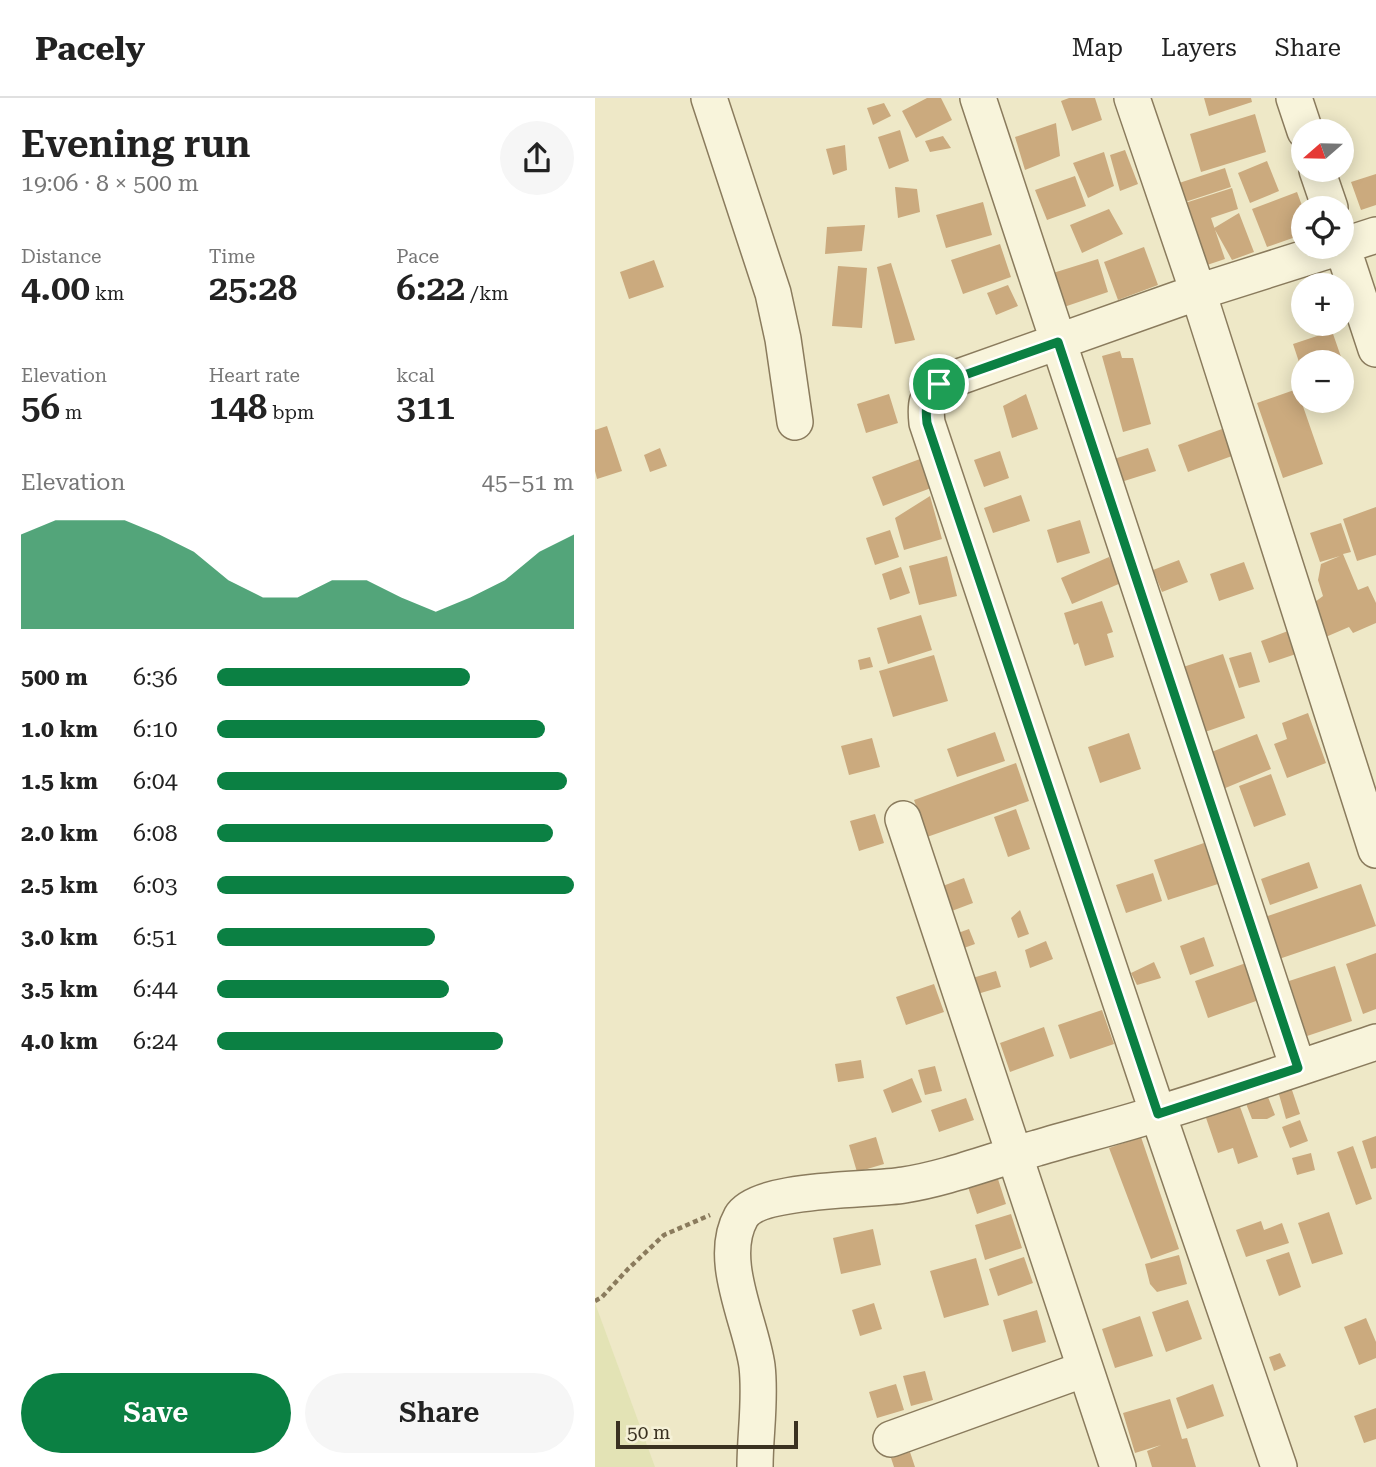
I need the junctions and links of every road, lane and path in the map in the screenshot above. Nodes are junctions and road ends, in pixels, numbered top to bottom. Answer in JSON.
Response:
{"nodes":[{"id":1,"x":709,"y":98,"type":"edge"},
{"id":2,"x":978,"y":98,"type":"edge"},
{"id":3,"x":1132,"y":98,"type":"edge"},
{"id":4,"x":1294,"y":98,"type":"edge"},
{"id":5,"x":1300,"y":119,"type":"edge"},
{"id":6,"x":1376,"y":235,"type":"edge"},
{"id":7,"x":1354,"y":242,"type":"edge"},
{"id":8,"x":1301,"y":259,"type":"edge"},
{"id":9,"x":1345,"y":259,"type":"edge"},
{"id":10,"x":1198,"y":292,"type":"junction"},
{"id":11,"x":1058,"y":342,"type":"junction"},
{"id":12,"x":1376,"y":349,"type":"edge"},
{"id":13,"x":795,"y":422,"type":"dead end"},
{"id":14,"x":903,"y":819,"type":"dead end"},
{"id":15,"x":1376,"y":850,"type":"edge"},
{"id":16,"x":1376,"y":1042,"type":"edge"},
{"id":17,"x":1298,"y":1068,"type":"junction"},
{"id":18,"x":1158,"y":1114,"type":"junction"},
{"id":19,"x":1014,"y":1154,"type":"junction"},
{"id":20,"x":751,"y":1206,"type":"junction"},
{"id":21,"x":595,"y":1301,"type":"edge"},
{"id":22,"x":1086,"y":1368,"type":"junction"},
{"id":23,"x":891,"y":1439,"type":"dead end"},
{"id":24,"x":755,"y":1467,"type":"edge"},
{"id":25,"x":1118,"y":1467,"type":"edge"},
{"id":26,"x":1279,"y":1467,"type":"edge"}],
"edges":[{"from":1,"to":13,"type":"street"},
{"from":2,"to":11,"type":"street"},
{"from":3,"to":10,"type":"street"},
{"from":4,"to":5,"type":"street"},
{"from":6,"to":7,"type":"street"},
{"from":8,"to":10,"type":"street"},
{"from":9,"to":12,"type":"street"},
{"from":10,"to":11,"type":"street"},
{"from":10,"to":15,"type":"street"},
{"from":11,"to":17,"type":"street"},
{"from":11,"to":18,"type":"street"},
{"from":14,"to":19,"type":"street"},
{"from":16,"to":17,"type":"street"},
{"from":17,"to":18,"type":"street"},
{"from":18,"to":19,"type":"street"},
{"from":18,"to":26,"type":"street"},
{"from":19,"to":20,"type":"street"},
{"from":19,"to":22,"type":"street"},
{"from":20,"to":21,"type":"path"},
{"from":20,"to":24,"type":"street"},
{"from":22,"to":23,"type":"street"},
{"from":22,"to":25,"type":"street"}]}
